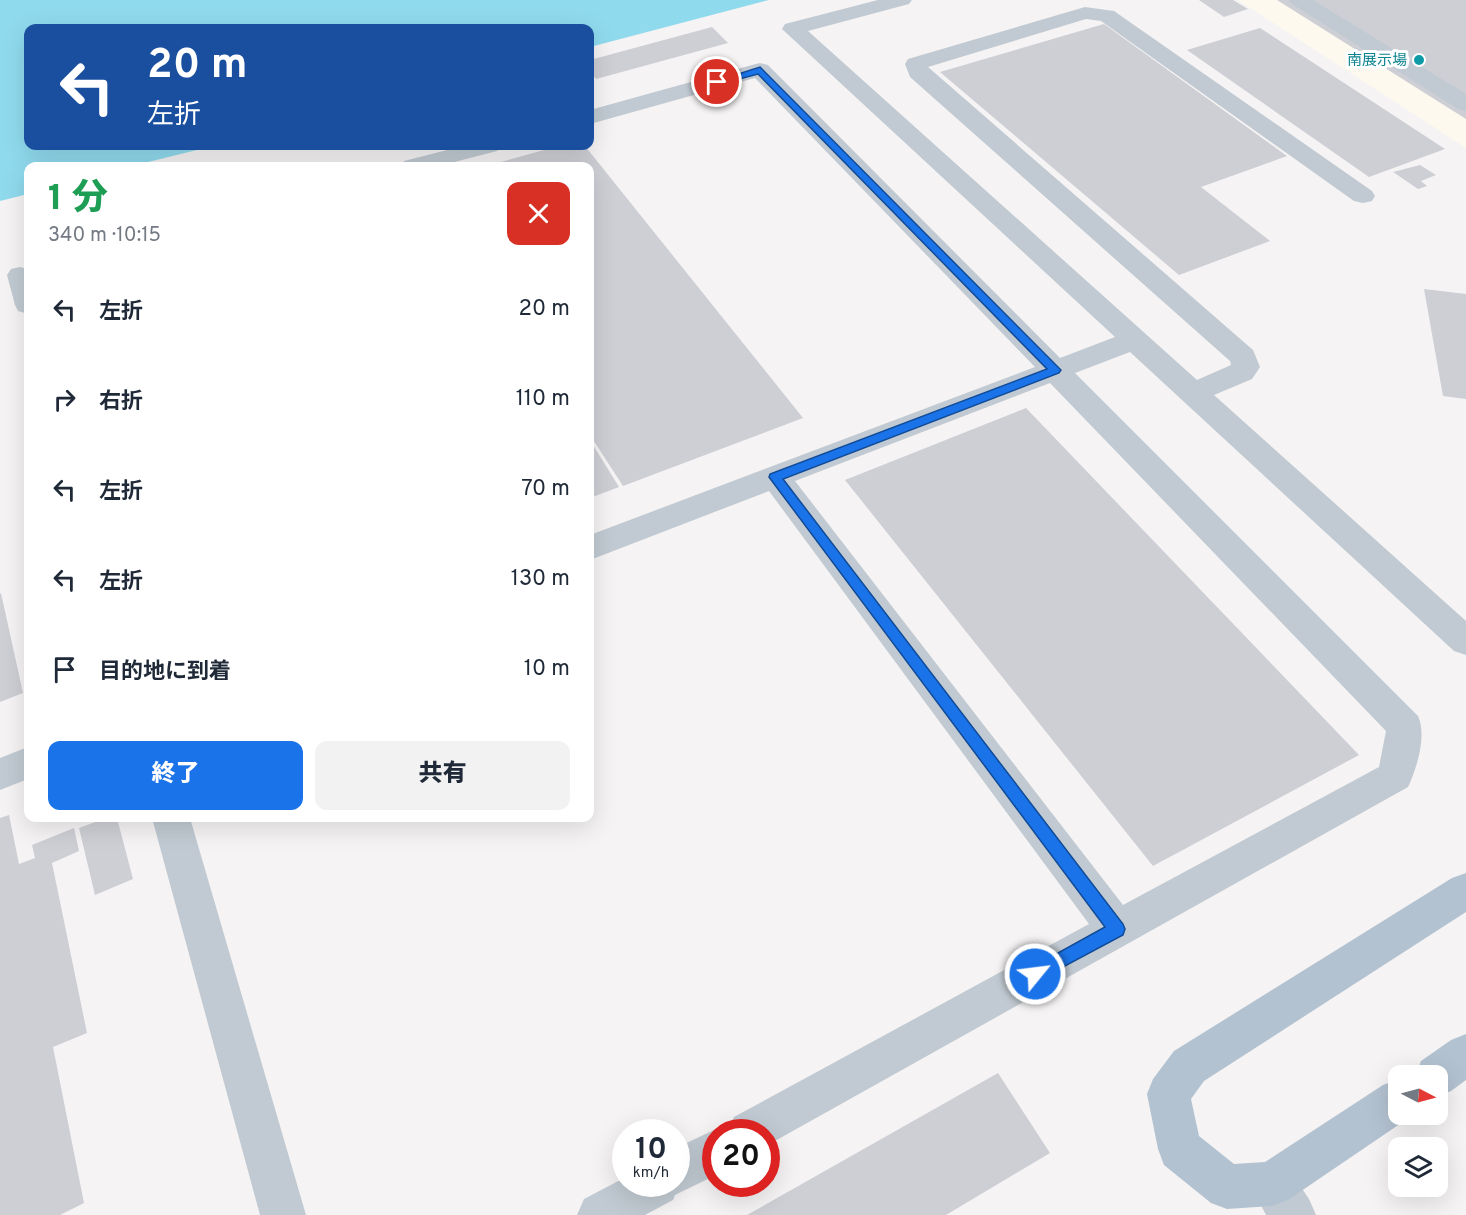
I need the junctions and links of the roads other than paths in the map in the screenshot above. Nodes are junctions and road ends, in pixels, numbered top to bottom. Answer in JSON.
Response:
{"nodes":[{"id":1,"x":902,"y":0,"type":"edge"},
{"id":2,"x":1299,"y":0,"type":"edge"},
{"id":3,"x":1466,"y":104,"type":"edge"},
{"id":4,"x":594,"y":116,"type":"edge"},
{"id":5,"x":474,"y":150,"type":"edge"},
{"id":6,"x":428,"y":162,"type":"edge"},
{"id":7,"x":1363,"y":196,"type":"dead end"},
{"id":8,"x":16,"y":277,"type":"edge"},
{"id":9,"x":24,"y":296,"type":"edge"},
{"id":10,"x":1134,"y":340,"type":"junction"},
{"id":11,"x":1055,"y":370,"type":"junction"},
{"id":12,"x":1191,"y":393,"type":"junction"},
{"id":13,"x":775,"y":477,"type":"junction"},
{"id":14,"x":594,"y":546,"type":"edge"},
{"id":15,"x":1466,"y":641,"type":"edge"},
{"id":16,"x":24,"y":765,"type":"edge"},
{"id":17,"x":0,"y":774,"type":"edge"},
{"id":18,"x":172,"y":822,"type":"edge"},
{"id":19,"x":1466,"y":891,"type":"edge"},
{"id":20,"x":1117,"y":929,"type":"junction"},
{"id":21,"x":1466,"y":1056,"type":"edge"},
{"id":22,"x":1448,"y":1068,"type":"edge"},
{"id":23,"x":1388,"y":1110,"type":"edge"},
{"id":24,"x":773,"y":1119,"type":"edge"},
{"id":25,"x":633,"y":1197,"type":"edge"},
{"id":26,"x":1283,"y":1199,"type":"edge"},
{"id":27,"x":283,"y":1215,"type":"edge"},
{"id":28,"x":600,"y":1215,"type":"edge"}],
"edges":[{"from":1,"to":10,"type":"street"},
{"from":2,"to":3,"type":"street"},
{"from":4,"to":11,"type":"street"},
{"from":5,"to":6,"type":"street"},
{"from":7,"to":12,"type":"street"},
{"from":8,"to":9,"type":"street"},
{"from":10,"to":11,"type":"street"},
{"from":10,"to":12,"type":"street"},
{"from":11,"to":13,"type":"street"},
{"from":11,"to":20,"type":"street"},
{"from":12,"to":15,"type":"street"},
{"from":13,"to":14,"type":"street"},
{"from":13,"to":20,"type":"street"},
{"from":16,"to":17,"type":"street"},
{"from":18,"to":27,"type":"street"},
{"from":19,"to":26,"type":"main road"},
{"from":20,"to":24,"type":"street"},
{"from":21,"to":22,"type":"main road"},
{"from":23,"to":26,"type":"main road"},
{"from":25,"to":28,"type":"street"}]}
